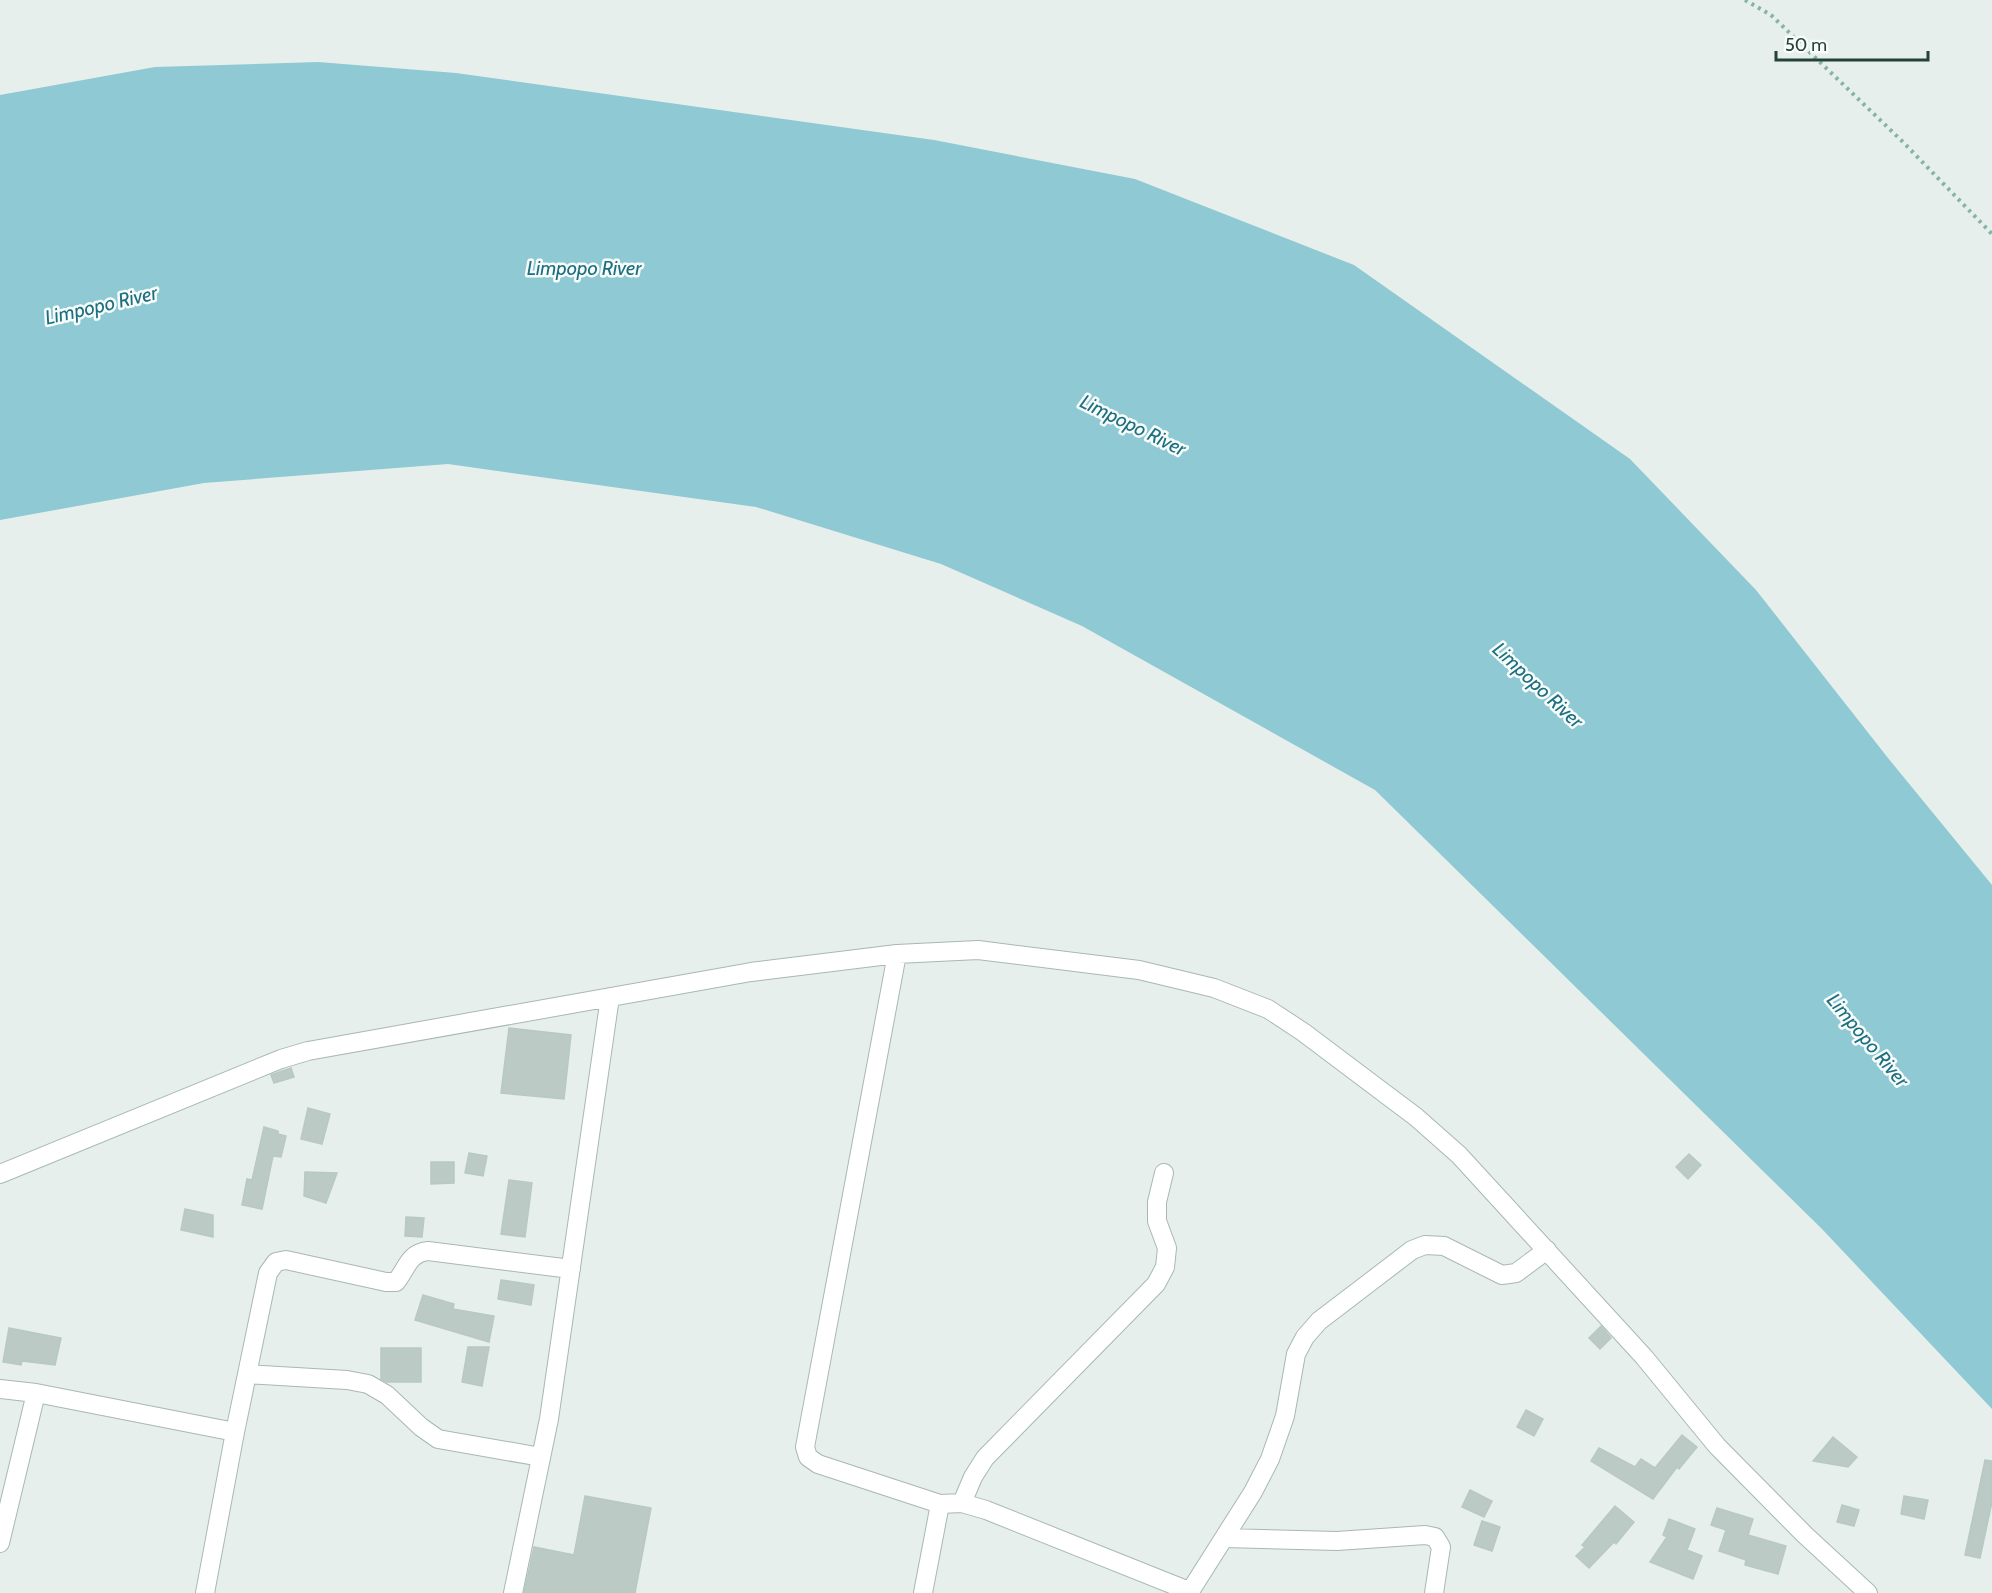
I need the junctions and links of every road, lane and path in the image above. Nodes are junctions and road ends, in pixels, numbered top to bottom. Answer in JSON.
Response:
{"nodes":[{"id":1,"x":1745,"y":0,"type":"edge"},
{"id":2,"x":1992,"y":234,"type":"edge"},
{"id":3,"x":897,"y":954,"type":"junction"},
{"id":4,"x":610,"y":997,"type":"junction"},
{"id":5,"x":1164,"y":1173,"type":"dead end"},
{"id":6,"x":0,"y":1174,"type":"edge"},
{"id":7,"x":1547,"y":1250,"type":"junction"},
{"id":8,"x":571,"y":1269,"type":"junction"},
{"id":9,"x":247,"y":1374,"type":"junction"},
{"id":10,"x":0,"y":1389,"type":"edge"},
{"id":11,"x":36,"y":1392,"type":"junction"},
{"id":12,"x":235,"y":1432,"type":"junction"},
{"id":13,"x":541,"y":1457,"type":"junction"},
{"id":14,"x":962,"y":1503,"type":"junction"},
{"id":15,"x":940,"y":1504,"type":"junction"},
{"id":16,"x":1224,"y":1538,"type":"junction"},
{"id":17,"x":0,"y":1544,"type":"edge"},
{"id":18,"x":1189,"y":1592,"type":"edge"},
{"id":19,"x":205,"y":1593,"type":"edge"},
{"id":20,"x":513,"y":1593,"type":"edge"},
{"id":21,"x":923,"y":1593,"type":"edge"},
{"id":22,"x":1434,"y":1593,"type":"edge"},
{"id":23,"x":1868,"y":1593,"type":"edge"}],
"edges":[{"from":1,"to":2,"type":"path"},
{"from":3,"to":4,"type":"street"},
{"from":3,"to":7,"type":"street"},
{"from":3,"to":15,"type":"street"},
{"from":4,"to":6,"type":"street"},
{"from":4,"to":8,"type":"street"},
{"from":5,"to":14,"type":"street"},
{"from":7,"to":16,"type":"street"},
{"from":7,"to":23,"type":"street"},
{"from":8,"to":9,"type":"street"},
{"from":8,"to":13,"type":"street"},
{"from":9,"to":12,"type":"street"},
{"from":9,"to":13,"type":"street"},
{"from":10,"to":11,"type":"street"},
{"from":11,"to":12,"type":"street"},
{"from":11,"to":17,"type":"street"},
{"from":12,"to":19,"type":"street"},
{"from":13,"to":20,"type":"street"},
{"from":14,"to":15,"type":"street"},
{"from":14,"to":18,"type":"street"},
{"from":15,"to":21,"type":"street"},
{"from":16,"to":18,"type":"street"},
{"from":16,"to":22,"type":"street"}]}
